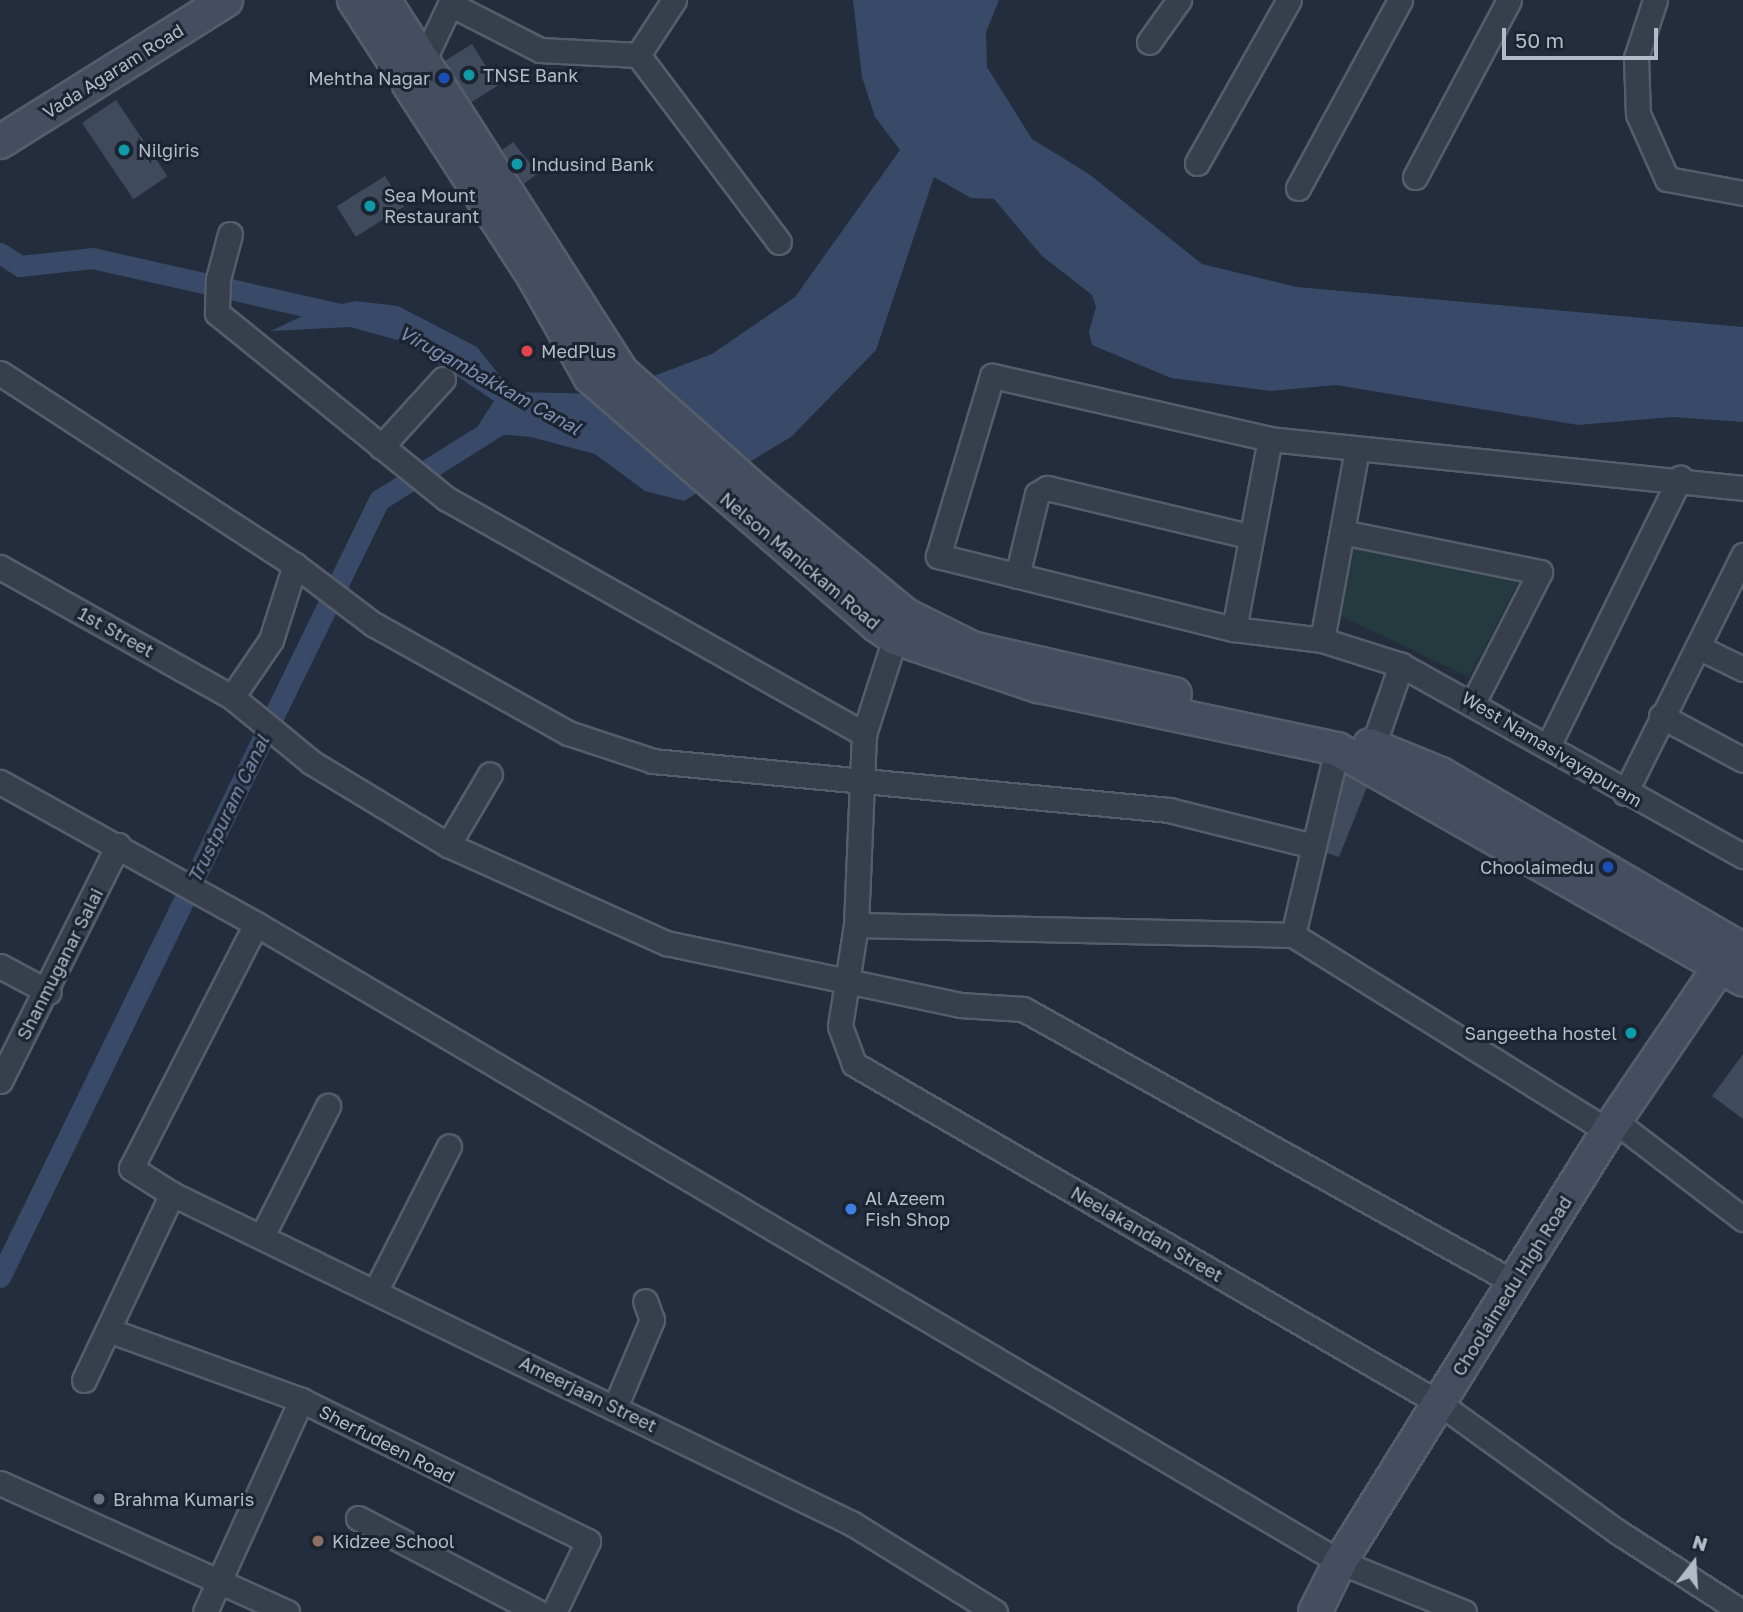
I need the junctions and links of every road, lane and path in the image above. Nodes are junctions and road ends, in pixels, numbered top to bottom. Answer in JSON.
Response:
{"nodes":[{"id":1,"x":226,"y":0,"type":"edge"},
{"id":2,"x":354,"y":0,"type":"edge"},
{"id":3,"x":384,"y":0,"type":"edge"},
{"id":4,"x":674,"y":0,"type":"edge"},
{"id":5,"x":1179,"y":0,"type":"edge"},
{"id":6,"x":1289,"y":0,"type":"edge"},
{"id":7,"x":1400,"y":0,"type":"edge"},
{"id":8,"x":1509,"y":0,"type":"edge"},
{"id":9,"x":1655,"y":0,"type":"edge"},
{"id":10,"x":451,"y":2,"type":"edge"},
{"id":11,"x":1149,"y":42,"type":"dead end"},
{"id":12,"x":638,"y":55,"type":"junction"},
{"id":13,"x":418,"y":71,"type":"junction"},
{"id":14,"x":0,"y":142,"type":"edge"},
{"id":15,"x":1197,"y":163,"type":"dead end"},
{"id":16,"x":1415,"y":177,"type":"dead end"},
{"id":17,"x":1298,"y":188,"type":"dead end"},
{"id":18,"x":1743,"y":193,"type":"edge"},
{"id":19,"x":230,"y":234,"type":"dead end"},
{"id":20,"x":779,"y":242,"type":"dead end"},
{"id":21,"x":0,"y":373,"type":"edge"},
{"id":22,"x":443,"y":379,"type":"dead end"},
{"id":23,"x":1270,"y":439,"type":"junction"},
{"id":24,"x":381,"y":447,"type":"junction"},
{"id":25,"x":1357,"y":449,"type":"junction"},
{"id":26,"x":1680,"y":478,"type":"junction"},
{"id":27,"x":1743,"y":488,"type":"edge"},
{"id":28,"x":751,"y":504,"type":"junction"},
{"id":29,"x":1342,"y":532,"type":"junction"},
{"id":30,"x":1248,"y":536,"type":"junction"},
{"id":31,"x":295,"y":565,"type":"junction"},
{"id":32,"x":1740,"y":566,"type":"edge"},
{"id":33,"x":0,"y":567,"type":"edge"},
{"id":34,"x":1017,"y":576,"type":"junction"},
{"id":35,"x":1234,"y":629,"type":"junction"},
{"id":36,"x":895,"y":638,"type":"junction"},
{"id":37,"x":1322,"y":640,"type":"junction"},
{"id":38,"x":1698,"y":647,"type":"junction"},
{"id":39,"x":1401,"y":665,"type":"junction"},
{"id":40,"x":1743,"y":669,"type":"edge"},
{"id":41,"x":232,"y":697,"type":"junction"},
{"id":42,"x":1474,"y":701,"type":"junction"},
{"id":43,"x":1661,"y":716,"type":"junction"},
{"id":44,"x":864,"y":734,"type":"junction"},
{"id":45,"x":1549,"y":744,"type":"junction"},
{"id":46,"x":1373,"y":746,"type":"junction"},
{"id":47,"x":1337,"y":749,"type":"junction"},
{"id":48,"x":1743,"y":760,"type":"edge"},
{"id":49,"x":490,"y":774,"type":"dead end"},
{"id":50,"x":0,"y":782,"type":"edge"},
{"id":51,"x":865,"y":785,"type":"junction"},
{"id":52,"x":1625,"y":793,"type":"junction"},
{"id":53,"x":118,"y":845,"type":"junction"},
{"id":54,"x":448,"y":845,"type":"junction"},
{"id":55,"x":1313,"y":846,"type":"junction"},
{"id":56,"x":1743,"y":856,"type":"edge"},
{"id":57,"x":256,"y":923,"type":"junction"},
{"id":58,"x":856,"y":925,"type":"junction"},
{"id":59,"x":1293,"y":935,"type":"junction"},
{"id":60,"x":1737,"y":954,"type":"edge"},
{"id":61,"x":0,"y":966,"type":"edge"},
{"id":62,"x":845,"y":984,"type":"junction"},
{"id":63,"x":49,"y":992,"type":"junction"},
{"id":64,"x":0,"y":1081,"type":"edge"},
{"id":65,"x":328,"y":1106,"type":"dead end"},
{"id":66,"x":1611,"y":1126,"type":"junction"},
{"id":67,"x":449,"y":1146,"type":"dead end"},
{"id":68,"x":172,"y":1194,"type":"junction"},
{"id":69,"x":1743,"y":1219,"type":"edge"},
{"id":70,"x":262,"y":1237,"type":"junction"},
{"id":71,"x":1514,"y":1283,"type":"junction"},
{"id":72,"x":376,"y":1290,"type":"junction"},
{"id":73,"x":645,"y":1301,"type":"dead end"},
{"id":74,"x":108,"y":1330,"type":"junction"},
{"id":75,"x":84,"y":1380,"type":"dead end"},
{"id":76,"x":301,"y":1400,"type":"junction"},
{"id":77,"x":1439,"y":1403,"type":"junction"},
{"id":78,"x":614,"y":1407,"type":"junction"},
{"id":79,"x":0,"y":1483,"type":"edge"},
{"id":80,"x":358,"y":1518,"type":"dead end"},
{"id":81,"x":1340,"y":1562,"type":"junction"},
{"id":82,"x":218,"y":1581,"type":"junction"},
{"id":83,"x":205,"y":1612,"type":"edge"},
{"id":84,"x":287,"y":1612,"type":"edge"},
{"id":85,"x":538,"y":1612,"type":"edge"},
{"id":86,"x":554,"y":1612,"type":"edge"},
{"id":87,"x":995,"y":1612,"type":"edge"},
{"id":88,"x":1315,"y":1612,"type":"edge"},
{"id":89,"x":1464,"y":1612,"type":"edge"},
{"id":90,"x":1742,"y":1612,"type":"edge"}],
"edges":[{"from":1,"to":14,"type":"main road","name":"Vada Agaram Road"},
{"from":2,"to":13,"type":"main road","name":"Nelson Manickam Road"},
{"from":3,"to":13,"type":"main road","name":"Nelson Manickam Road"},
{"from":4,"to":12,"type":"street"},
{"from":5,"to":11,"type":"street"},
{"from":6,"to":15,"type":"street"},
{"from":7,"to":17,"type":"street"},
{"from":8,"to":16,"type":"street"},
{"from":9,"to":18,"type":"street"},
{"from":10,"to":12,"type":"street"},
{"from":10,"to":13,"type":"street"},
{"from":12,"to":20,"type":"street"},
{"from":13,"to":28,"type":"main road","name":"Nelson Manickam Road"},
{"from":13,"to":28,"type":"main road","name":"Nelson Manickam Road"},
{"from":19,"to":24,"type":"street"},
{"from":21,"to":31,"type":"street"},
{"from":22,"to":24,"type":"street"},
{"from":23,"to":25,"type":"street"},
{"from":23,"to":30,"type":"street"},
{"from":23,"to":34,"type":"street","name":"West Namasivayapuram"},
{"from":24,"to":44,"type":"street"},
{"from":25,"to":26,"type":"street"},
{"from":25,"to":29,"type":"street"},
{"from":26,"to":27,"type":"street"},
{"from":26,"to":45,"type":"street"},
{"from":28,"to":36,"type":"main road","name":"Nelson Manickam Road"},
{"from":28,"to":46,"type":"main road","name":"Nelson Manickam Road"},
{"from":29,"to":37,"type":"street"},
{"from":29,"to":42,"type":"street"},
{"from":30,"to":34,"type":"street"},
{"from":30,"to":35,"type":"street"},
{"from":31,"to":41,"type":"street"},
{"from":31,"to":51,"type":"street"},
{"from":32,"to":38,"type":"street"},
{"from":33,"to":41,"type":"street","name":"1st Street"},
{"from":34,"to":35,"type":"street","name":"West Namasivayapuram"},
{"from":35,"to":37,"type":"street","name":"West Namasivayapuram"},
{"from":36,"to":44,"type":"street"},
{"from":36,"to":47,"type":"main road","name":"Nelson Manickam Road"},
{"from":37,"to":39,"type":"street","name":"West Namasivayapuram"},
{"from":38,"to":40,"type":"street"},
{"from":38,"to":43,"type":"street"},
{"from":39,"to":42,"type":"street","name":"West Namasivayapuram"},
{"from":39,"to":46,"type":"street"},
{"from":41,"to":54,"type":"street","name":"1st Street"},
{"from":42,"to":45,"type":"street","name":"West Namasivayapuram"},
{"from":43,"to":48,"type":"street"},
{"from":43,"to":52,"type":"street"},
{"from":44,"to":51,"type":"street"},
{"from":45,"to":52,"type":"street","name":"West Namasivayapuram"},
{"from":46,"to":60,"type":"main road","name":"Nelson Manickam Road"},
{"from":47,"to":55,"type":"street"},
{"from":47,"to":60,"type":"main road","name":"Nelson Manickam Road"},
{"from":49,"to":54,"type":"street"},
{"from":50,"to":53,"type":"street"},
{"from":51,"to":55,"type":"street"},
{"from":51,"to":58,"type":"street"},
{"from":52,"to":56,"type":"street","name":"West Namasivayapuram"},
{"from":53,"to":57,"type":"street"},
{"from":53,"to":63,"type":"street","name":"Shanmuganar Salai"},
{"from":54,"to":62,"type":"street","name":"1st Street"},
{"from":55,"to":59,"type":"street"},
{"from":57,"to":68,"type":"street","name":"Ameerjaan Street"},
{"from":57,"to":81,"type":"street"},
{"from":58,"to":59,"type":"street"},
{"from":58,"to":62,"type":"street"},
{"from":59,"to":66,"type":"street"},
{"from":60,"to":66,"type":"main road","name":"Choolaimedu High Road"},
{"from":61,"to":63,"type":"street"},
{"from":62,"to":71,"type":"street","name":"1st Street"},
{"from":62,"to":77,"type":"street","name":"Neelakandan Street"},
{"from":63,"to":64,"type":"street","name":"Shanmuganar Salai"},
{"from":65,"to":70,"type":"street"},
{"from":66,"to":69,"type":"street"},
{"from":66,"to":71,"type":"main road","name":"Choolaimedu High Road"},
{"from":67,"to":72,"type":"street"},
{"from":68,"to":70,"type":"street","name":"Ameerjaan Street"},
{"from":68,"to":74,"type":"street"},
{"from":70,"to":72,"type":"street","name":"Ameerjaan Street"},
{"from":71,"to":77,"type":"main road","name":"Choolaimedu High Road"},
{"from":72,"to":78,"type":"street","name":"Ameerjaan Street"},
{"from":73,"to":78,"type":"street"},
{"from":74,"to":75,"type":"street"},
{"from":74,"to":76,"type":"street","name":"Sherfudeen Road"},
{"from":76,"to":82,"type":"street"},
{"from":76,"to":86,"type":"street","name":"Sherfudeen Road"},
{"from":77,"to":81,"type":"main road","name":"Choolaimedu High Road"},
{"from":77,"to":90,"type":"street","name":"Neelakandan Street"},
{"from":78,"to":87,"type":"street","name":"Ameerjaan Street"},
{"from":79,"to":82,"type":"street"},
{"from":80,"to":85,"type":"street"},
{"from":81,"to":88,"type":"main road","name":"Choolaimedu High Road"},
{"from":81,"to":89,"type":"street"},
{"from":82,"to":83,"type":"street"},
{"from":82,"to":84,"type":"street"}]}
